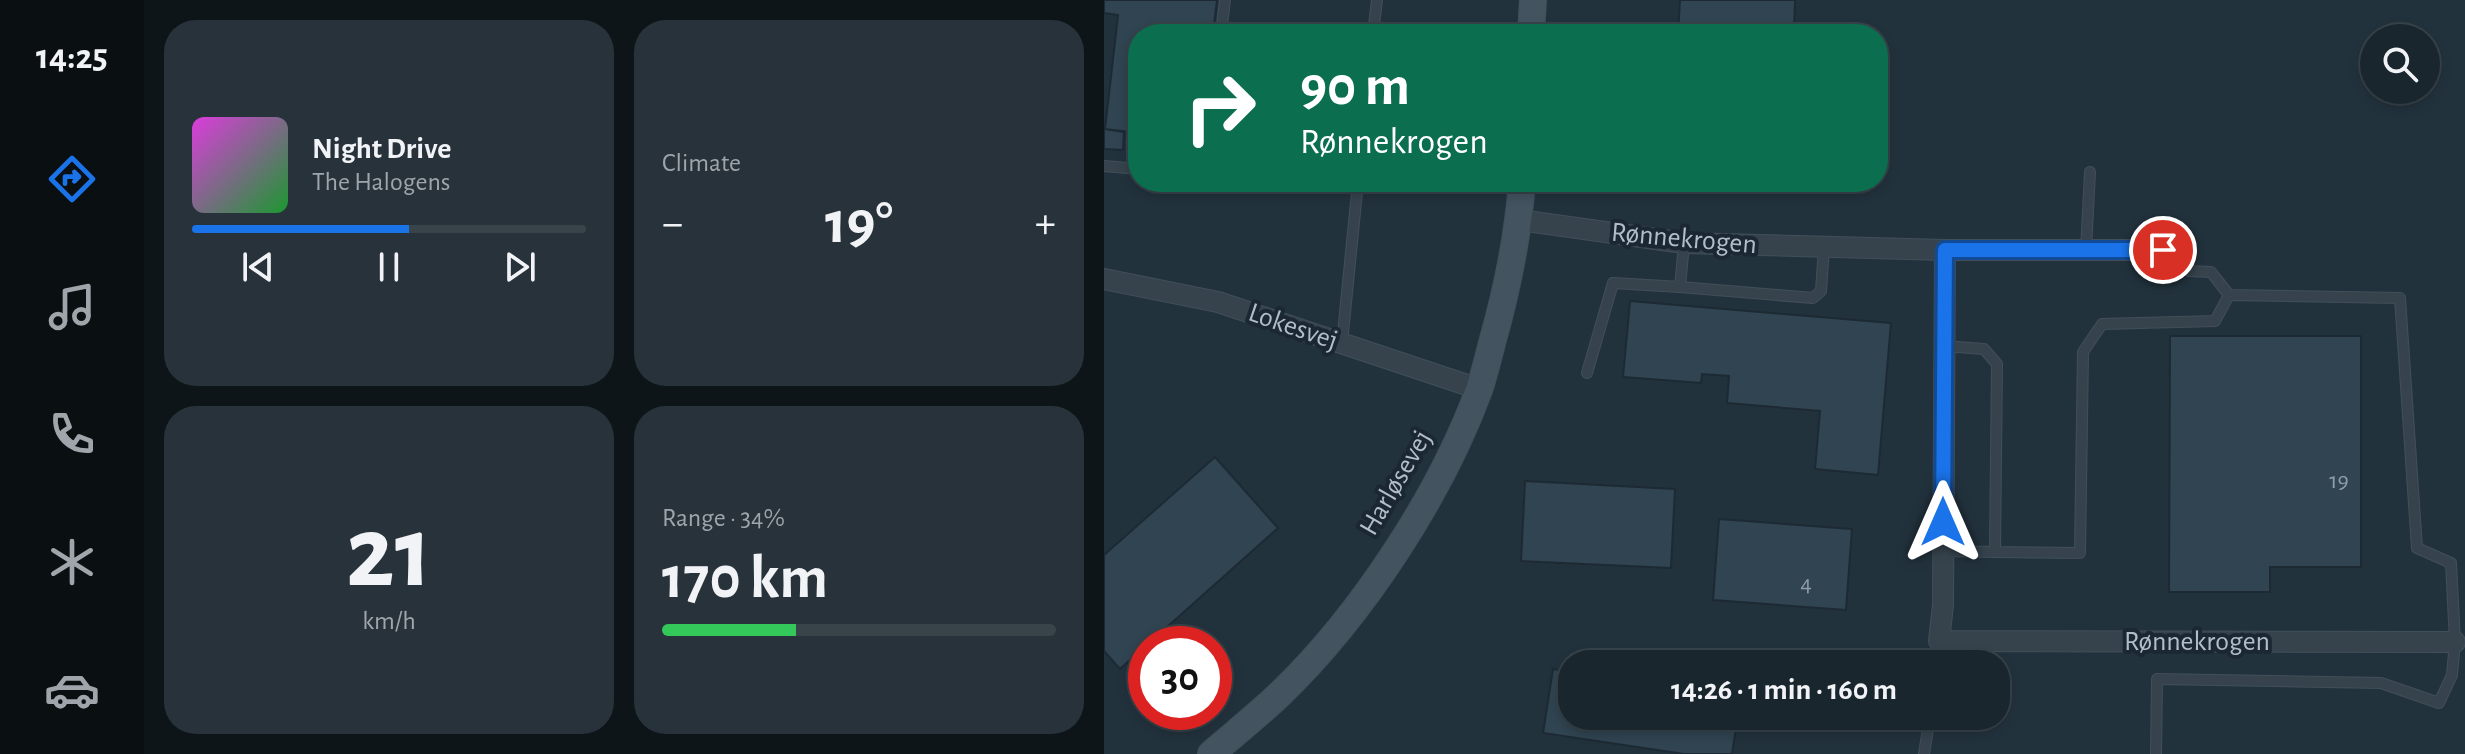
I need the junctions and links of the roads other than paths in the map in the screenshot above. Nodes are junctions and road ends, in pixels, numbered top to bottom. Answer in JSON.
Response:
{"nodes":[{"id":1,"x":1225,"y":0,"type":"edge"},
{"id":2,"x":1377,"y":0,"type":"edge"},
{"id":3,"x":1222,"y":24,"type":"edge"},
{"id":4,"x":1374,"y":24,"type":"edge"},
{"id":5,"x":1104,"y":166,"type":"edge"},
{"id":6,"x":1128,"y":168,"type":"edge"},
{"id":7,"x":2090,"y":172,"type":"dead end"},
{"id":8,"x":1357,"y":192,"type":"edge"},
{"id":9,"x":1521,"y":192,"type":"edge"},
{"id":10,"x":1519,"y":220,"type":"junction"},
{"id":11,"x":1684,"y":243,"type":"junction"},
{"id":12,"x":1824,"y":248,"type":"junction"},
{"id":13,"x":1945,"y":250,"type":"junction"},
{"id":14,"x":2086,"y":250,"type":"junction"},
{"id":15,"x":2163,"y":250,"type":"joint"},
{"id":16,"x":1104,"y":279,"type":"edge"},
{"id":17,"x":1680,"y":287,"type":"junction"},
{"id":18,"x":2229,"y":295,"type":"junction"},
{"id":19,"x":1342,"y":344,"type":"junction"},
{"id":20,"x":1944,"y":346,"type":"junction"},
{"id":21,"x":1587,"y":373,"type":"dead end"},
{"id":22,"x":1479,"y":389,"type":"junction"},
{"id":23,"x":1943,"y":551,"type":"junction"},
{"id":24,"x":1995,"y":552,"type":"junction"},
{"id":25,"x":1939,"y":641,"type":"junction"},
{"id":26,"x":2460,"y":642,"type":"edge"},
{"id":27,"x":1938,"y":650,"type":"edge"},
{"id":28,"x":1928,"y":730,"type":"edge"},
{"id":29,"x":1211,"y":754,"type":"edge"},
{"id":30,"x":1924,"y":754,"type":"edge"},
{"id":31,"x":2156,"y":754,"type":"edge"}],
"edges":[{"from":1,"to":3,"type":"lane"},
{"from":2,"to":4,"type":"lane"},
{"from":5,"to":6,"type":"lane"},
{"from":7,"to":14,"type":"lane"},
{"from":8,"to":19,"type":"lane"},
{"from":9,"to":10,"type":"street","name":"Harløsevej"},
{"from":10,"to":11,"type":"street","name":"Rønnekrogen"},
{"from":10,"to":22,"type":"street","name":"Harløsevej"},
{"from":11,"to":12,"type":"street","name":"Rønnekrogen"},
{"from":11,"to":17,"type":"lane"},
{"from":12,"to":13,"type":"street","name":"Rønnekrogen"},
{"from":12,"to":17,"type":"lane"},
{"from":13,"to":14,"type":"street","name":"Rønnekrogen"},
{"from":13,"to":20,"type":"street"},
{"from":14,"to":15,"type":"street","name":"Rønnekrogen"},
{"from":15,"to":18,"type":"lane"},
{"from":16,"to":19,"type":"street","name":"Lokesvej"},
{"from":17,"to":21,"type":"lane"},
{"from":18,"to":24,"type":"lane"},
{"from":18,"to":26,"type":"lane"},
{"from":19,"to":22,"type":"street","name":"Lokesvej"},
{"from":20,"to":23,"type":"street"},
{"from":20,"to":24,"type":"lane"},
{"from":22,"to":29,"type":"street","name":"Harløsevej"},
{"from":23,"to":24,"type":"lane"},
{"from":23,"to":25,"type":"street"},
{"from":25,"to":26,"type":"street","name":"Rønnekrogen"},
{"from":25,"to":27,"type":"lane"},
{"from":26,"to":31,"type":"lane"},
{"from":28,"to":30,"type":"lane"}]}
